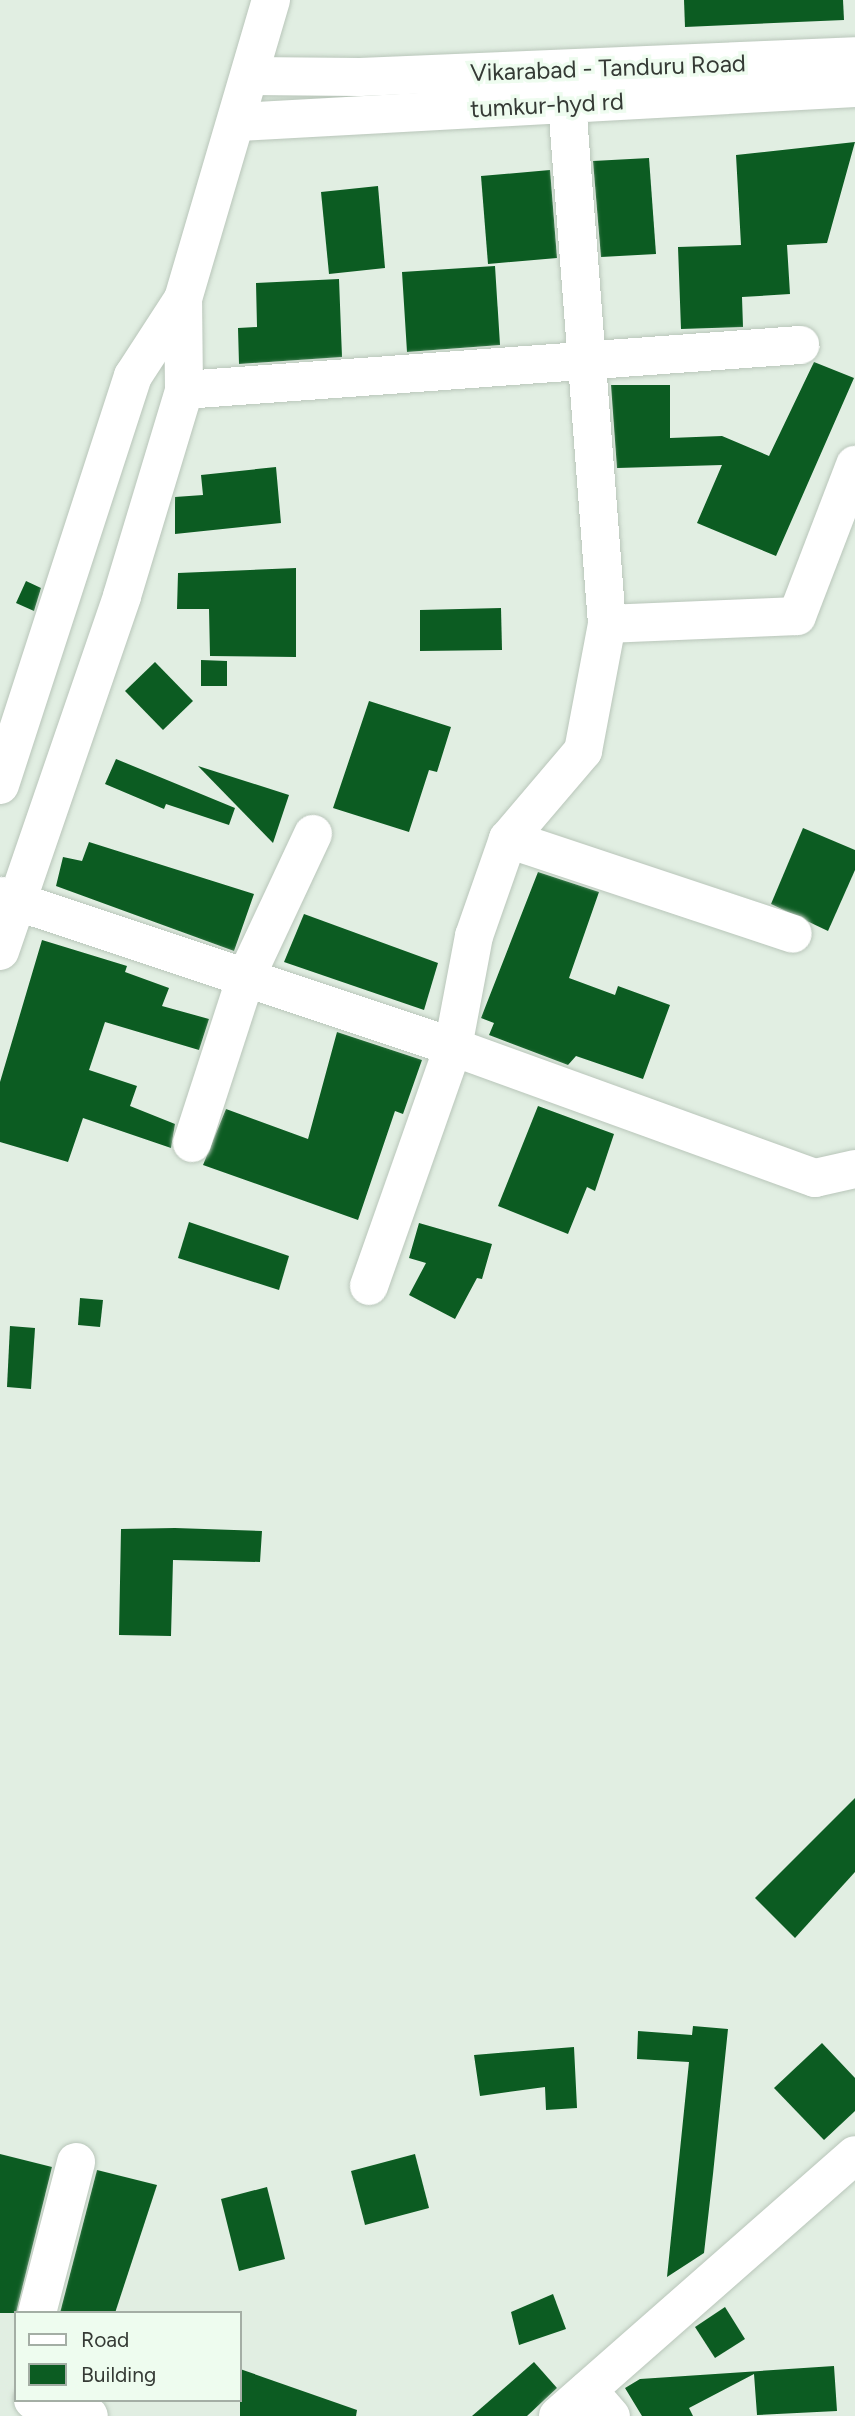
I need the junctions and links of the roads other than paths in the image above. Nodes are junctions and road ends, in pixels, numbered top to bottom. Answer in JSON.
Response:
{"nodes":[{"id":1,"x":271,"y":0,"type":"edge"},
{"id":2,"x":855,"y":56,"type":"edge"},
{"id":3,"x":251,"y":76,"type":"junction"},
{"id":4,"x":855,"y":88,"type":"edge"},
{"id":5,"x":567,"y":103,"type":"junction"},
{"id":6,"x":239,"y":122,"type":"junction"},
{"id":7,"x":183,"y":299,"type":"junction"},
{"id":8,"x":800,"y":345,"type":"dead end"},
{"id":9,"x":585,"y":359,"type":"junction"},
{"id":10,"x":184,"y":390,"type":"junction"},
{"id":11,"x":855,"y":465,"type":"edge"},
{"id":12,"x":607,"y":624,"type":"junction"},
{"id":13,"x":0,"y":785,"type":"edge"},
{"id":14,"x":313,"y":834,"type":"dead end"},
{"id":15,"x":508,"y":839,"type":"junction"},
{"id":16,"x":10,"y":898,"type":"edge"},
{"id":17,"x":793,"y":934,"type":"dead end"},
{"id":18,"x":0,"y":951,"type":"edge"},
{"id":19,"x":246,"y":977,"type":"junction"},
{"id":20,"x":453,"y":1047,"type":"junction"},
{"id":21,"x":192,"y":1143,"type":"dead end"},
{"id":22,"x":855,"y":1169,"type":"edge"},
{"id":23,"x":369,"y":1286,"type":"dead end"},
{"id":24,"x":855,"y":2155,"type":"edge"},
{"id":25,"x":76,"y":2162,"type":"dead end"},
{"id":26,"x":38,"y":2311,"type":"edge"},
{"id":27,"x":40,"y":2402,"type":"edge"},
{"id":28,"x":600,"y":2403,"type":"edge"},
{"id":29,"x":89,"y":2416,"type":"edge"},
{"id":30,"x":558,"y":2416,"type":"edge"}],
"edges":[{"from":1,"to":3,"type":"street"},
{"from":2,"to":3,"type":"street","name":"Vikarabad - Tanduru Road"},
{"from":3,"to":6,"type":"street"},
{"from":4,"to":5,"type":"street","name":"tumkur-hyd rd"},
{"from":5,"to":6,"type":"street","name":"tumkur-hyd rd"},
{"from":5,"to":9,"type":"street"},
{"from":6,"to":7,"type":"street"},
{"from":7,"to":10,"type":"street"},
{"from":7,"to":13,"type":"street"},
{"from":8,"to":9,"type":"street"},
{"from":9,"to":10,"type":"street"},
{"from":9,"to":12,"type":"street"},
{"from":10,"to":16,"type":"street"},
{"from":11,"to":12,"type":"street"},
{"from":12,"to":15,"type":"street"},
{"from":14,"to":19,"type":"street"},
{"from":15,"to":17,"type":"street"},
{"from":15,"to":20,"type":"street"},
{"from":16,"to":18,"type":"street"},
{"from":16,"to":19,"type":"street"},
{"from":19,"to":20,"type":"street"},
{"from":19,"to":21,"type":"street"},
{"from":20,"to":22,"type":"street"},
{"from":20,"to":23,"type":"street"},
{"from":24,"to":28,"type":"street"},
{"from":25,"to":26,"type":"street"},
{"from":27,"to":29,"type":"street"},
{"from":28,"to":30,"type":"street"}]}
